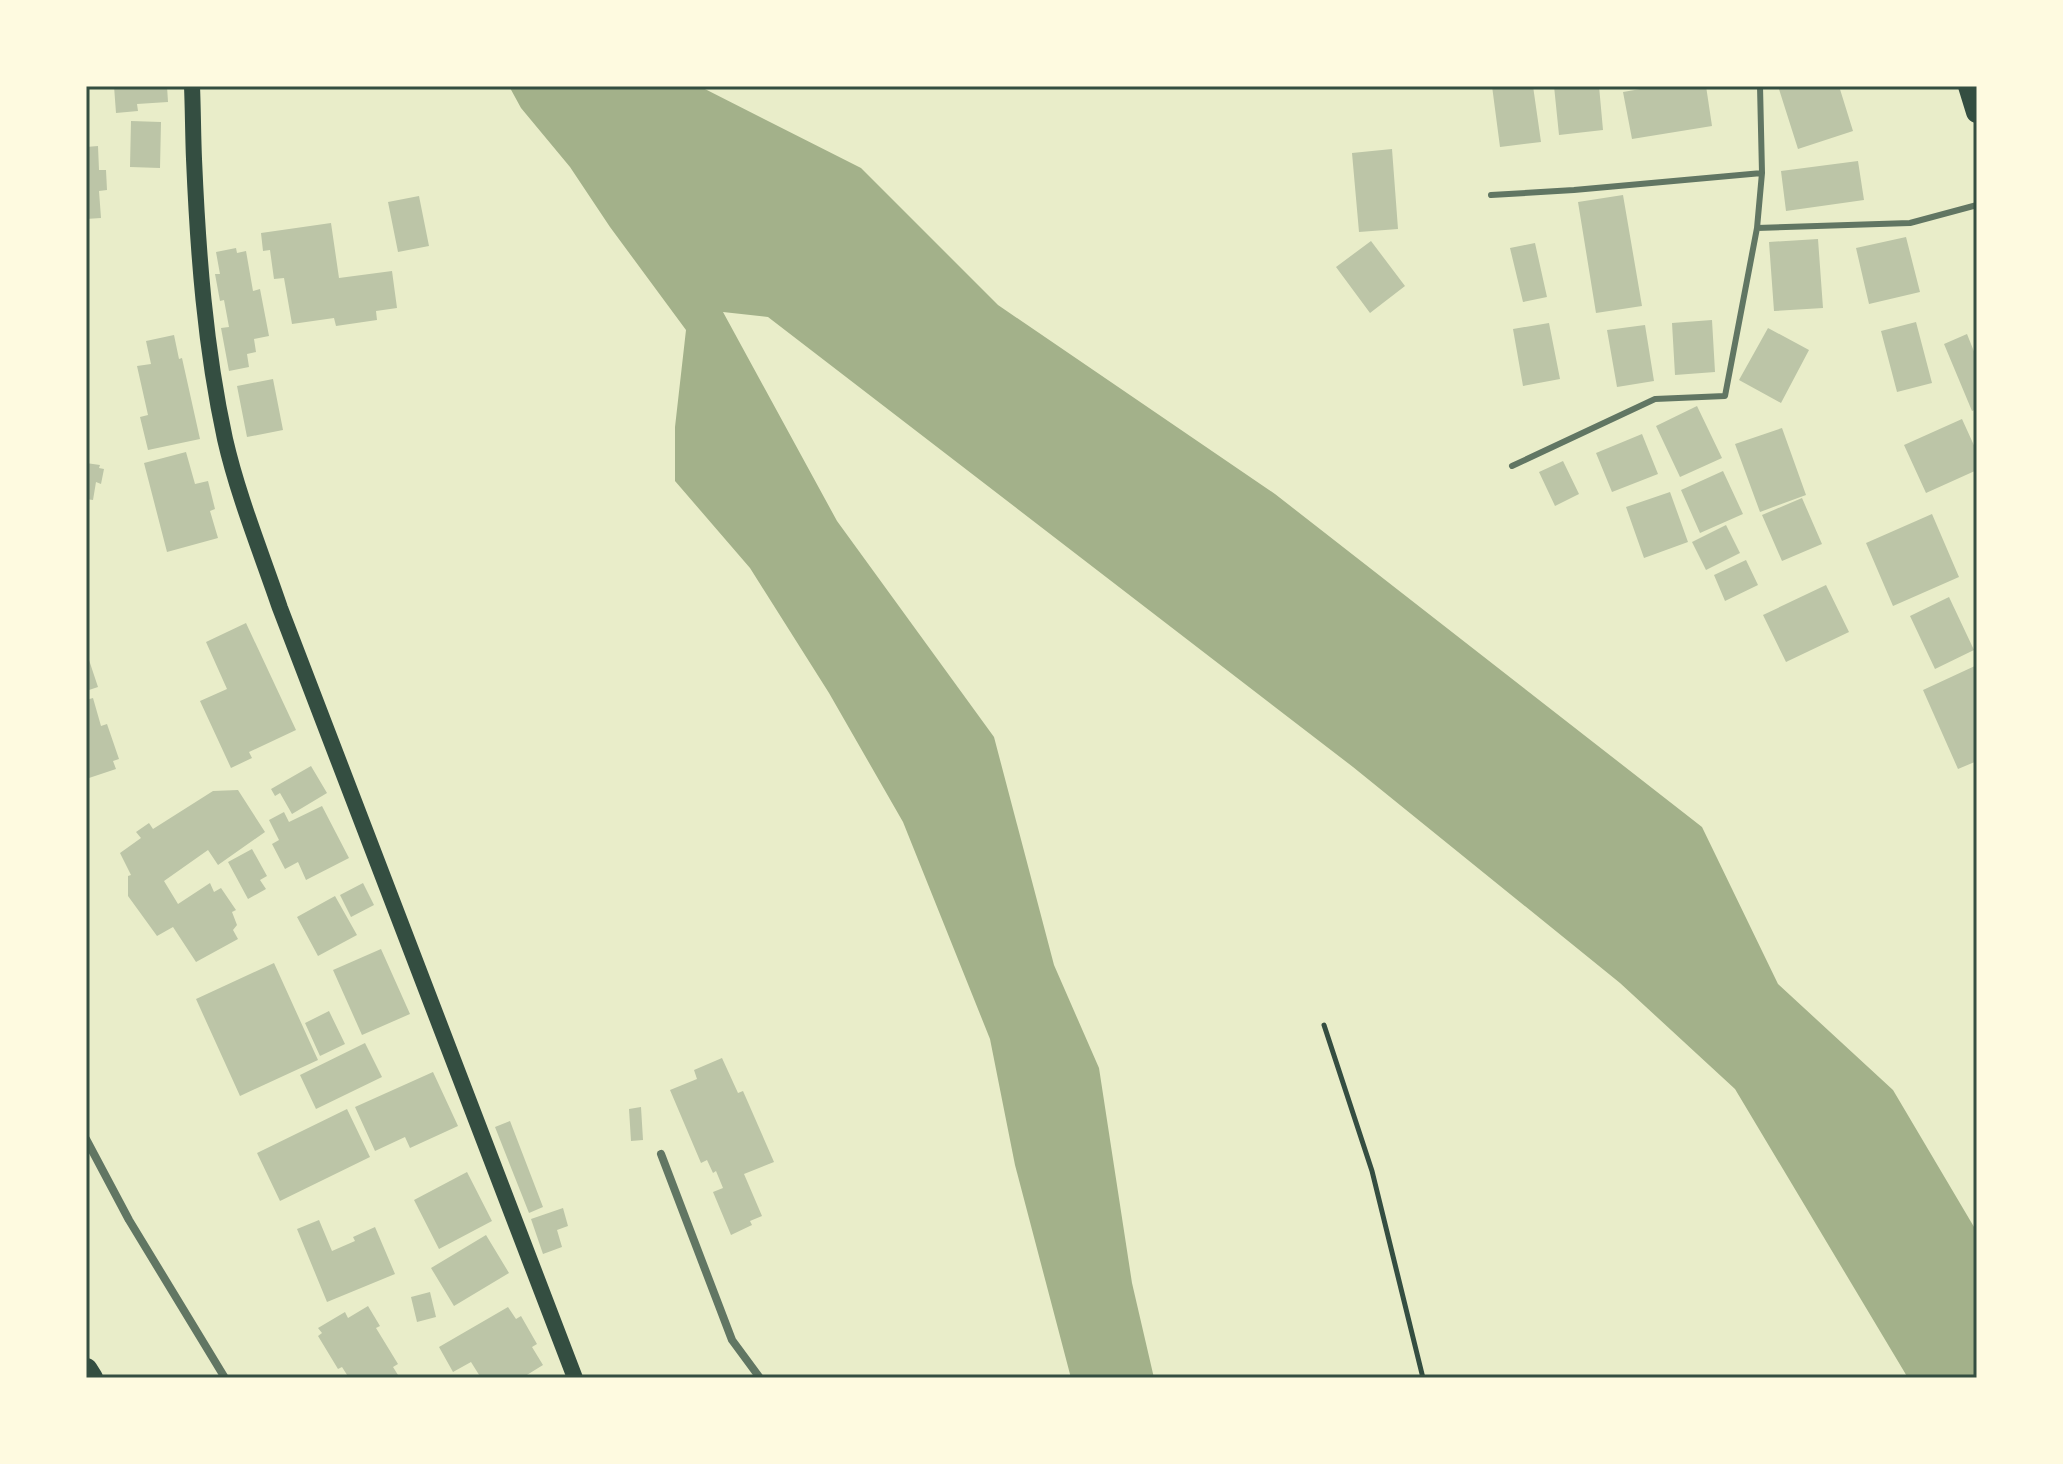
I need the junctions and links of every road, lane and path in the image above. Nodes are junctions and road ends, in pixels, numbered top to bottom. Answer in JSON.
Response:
{"nodes":[{"id":1,"x":192,"y":86,"type":"edge"},
{"id":2,"x":1760,"y":86,"type":"edge"},
{"id":3,"x":1969,"y":86,"type":"edge"},
{"id":4,"x":1977,"y":112,"type":"edge"},
{"id":5,"x":1762,"y":173,"type":"junction"},
{"id":6,"x":1491,"y":195,"type":"dead end"},
{"id":7,"x":1977,"y":205,"type":"edge"},
{"id":8,"x":1757,"y":228,"type":"junction"},
{"id":9,"x":1512,"y":466,"type":"dead end"},
{"id":10,"x":1324,"y":1025,"type":"dead end"},
{"id":11,"x":86,"y":1139,"type":"edge"},
{"id":12,"x":661,"y":1154,"type":"dead end"},
{"id":13,"x":86,"y":1370,"type":"edge"},
{"id":14,"x":91,"y":1378,"type":"edge"},
{"id":15,"x":225,"y":1378,"type":"edge"},
{"id":16,"x":575,"y":1378,"type":"edge"},
{"id":17,"x":760,"y":1378,"type":"edge"},
{"id":18,"x":1423,"y":1378,"type":"edge"}],
"edges":[{"from":1,"to":16,"type":"main road"},
{"from":2,"to":5,"type":"lane"},
{"from":3,"to":4,"type":"highway"},
{"from":5,"to":6,"type":"lane"},
{"from":5,"to":8,"type":"lane"},
{"from":7,"to":8,"type":"lane"},
{"from":8,"to":9,"type":"lane"},
{"from":10,"to":18,"type":"path"},
{"from":11,"to":15,"type":"street"},
{"from":12,"to":17,"type":"street"},
{"from":13,"to":14,"type":"highway"}]}
